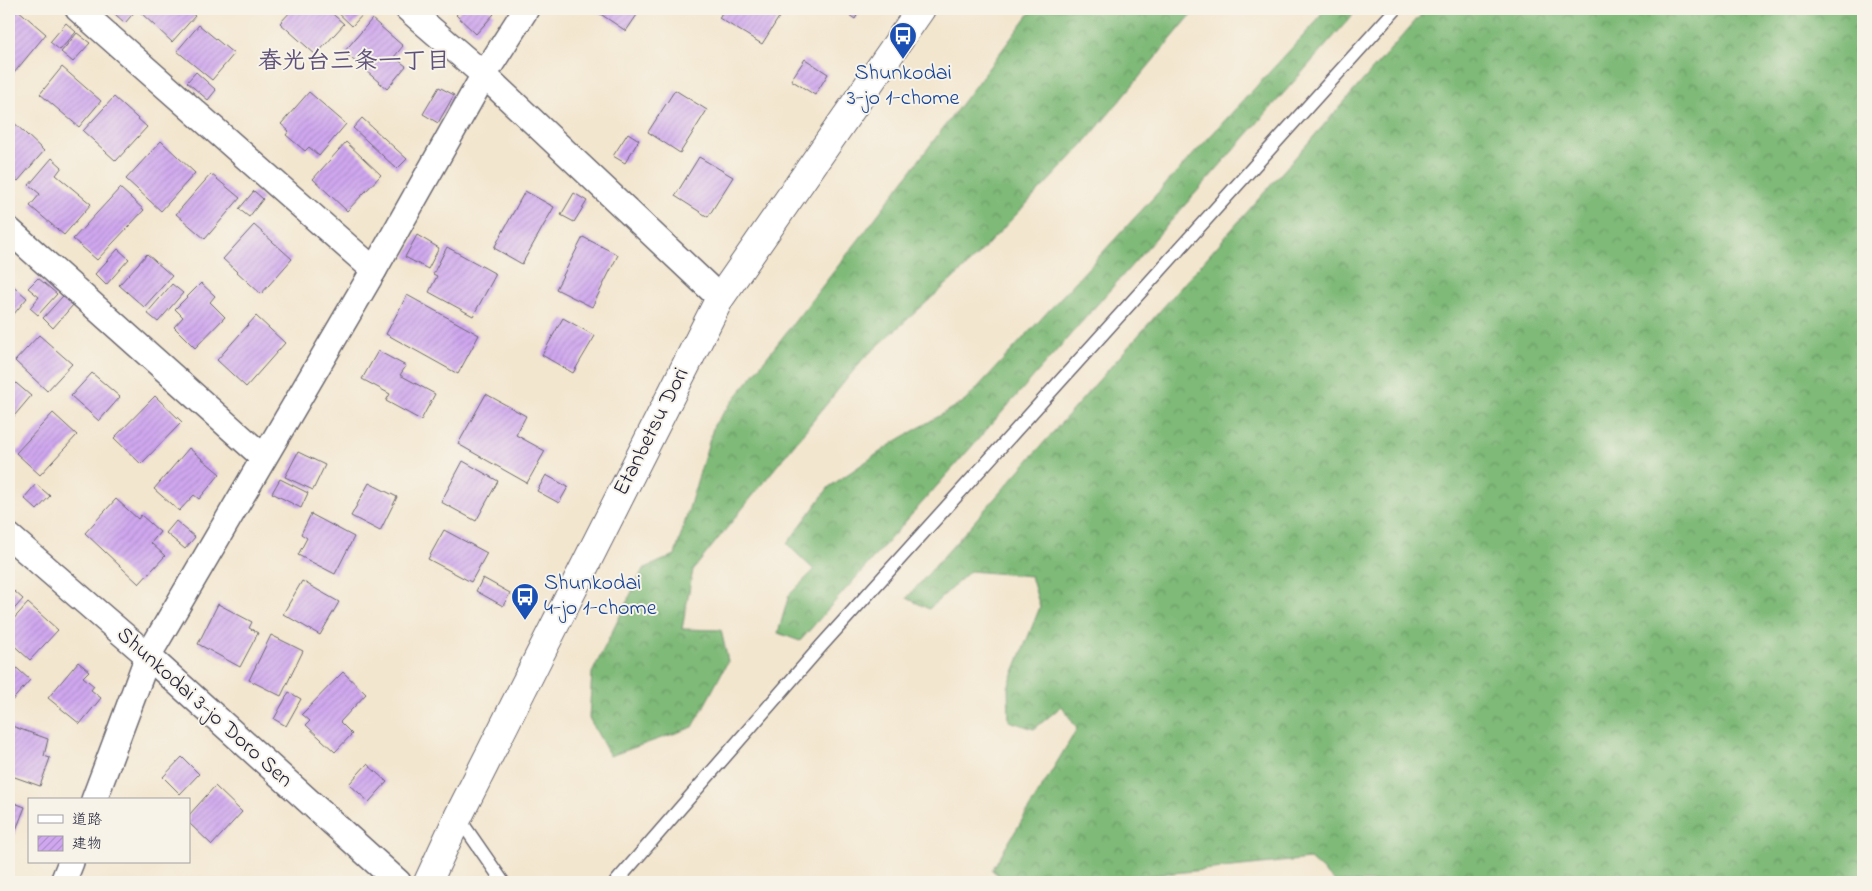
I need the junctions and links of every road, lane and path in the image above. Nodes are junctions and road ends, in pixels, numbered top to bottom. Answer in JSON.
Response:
{"nodes":[{"id":1,"x":78,"y":9,"type":"edge"},
{"id":2,"x":408,"y":9,"type":"edge"},
{"id":3,"x":526,"y":9,"type":"edge"},
{"id":4,"x":921,"y":9,"type":"edge"},
{"id":5,"x":1396,"y":9,"type":"edge"},
{"id":6,"x":484,"y":75,"type":"junction"},
{"id":7,"x":9,"y":230,"type":"edge"},
{"id":8,"x":374,"y":270,"type":"junction"},
{"id":9,"x":720,"y":298,"type":"junction"},
{"id":10,"x":263,"y":456,"type":"junction"},
{"id":11,"x":9,"y":536,"type":"edge"},
{"id":12,"x":148,"y":656,"type":"junction"},
{"id":13,"x":95,"y":798,"type":"edge"},
{"id":14,"x":458,"y":817,"type":"junction"},
{"id":15,"x":70,"y":864,"type":"edge"},
{"id":16,"x":63,"y":882,"type":"edge"},
{"id":17,"x":398,"y":882,"type":"edge"},
{"id":18,"x":428,"y":882,"type":"edge"},
{"id":19,"x":503,"y":882,"type":"edge"},
{"id":20,"x":616,"y":882,"type":"edge"}],
"edges":[{"from":1,"to":8,"type":"street"},
{"from":2,"to":6,"type":"street"},
{"from":3,"to":6,"type":"street"},
{"from":4,"to":9,"type":"main road","name":"Etanbetsu Dori"},
{"from":5,"to":20,"type":"lane"},
{"from":6,"to":8,"type":"street"},
{"from":6,"to":9,"type":"street"},
{"from":7,"to":10,"type":"street"},
{"from":8,"to":10,"type":"street"},
{"from":9,"to":14,"type":"main road","name":"Etanbetsu Dori"},
{"from":10,"to":12,"type":"street"},
{"from":11,"to":12,"type":"street","name":"Shunkodai 3-jo Doro Sen"},
{"from":12,"to":13,"type":"street"},
{"from":12,"to":17,"type":"street","name":"Shunkodai 3-jo Doro Sen"},
{"from":14,"to":18,"type":"main road","name":"Etanbetsu Dori"},
{"from":14,"to":19,"type":"lane"},
{"from":15,"to":16,"type":"street"}]}
